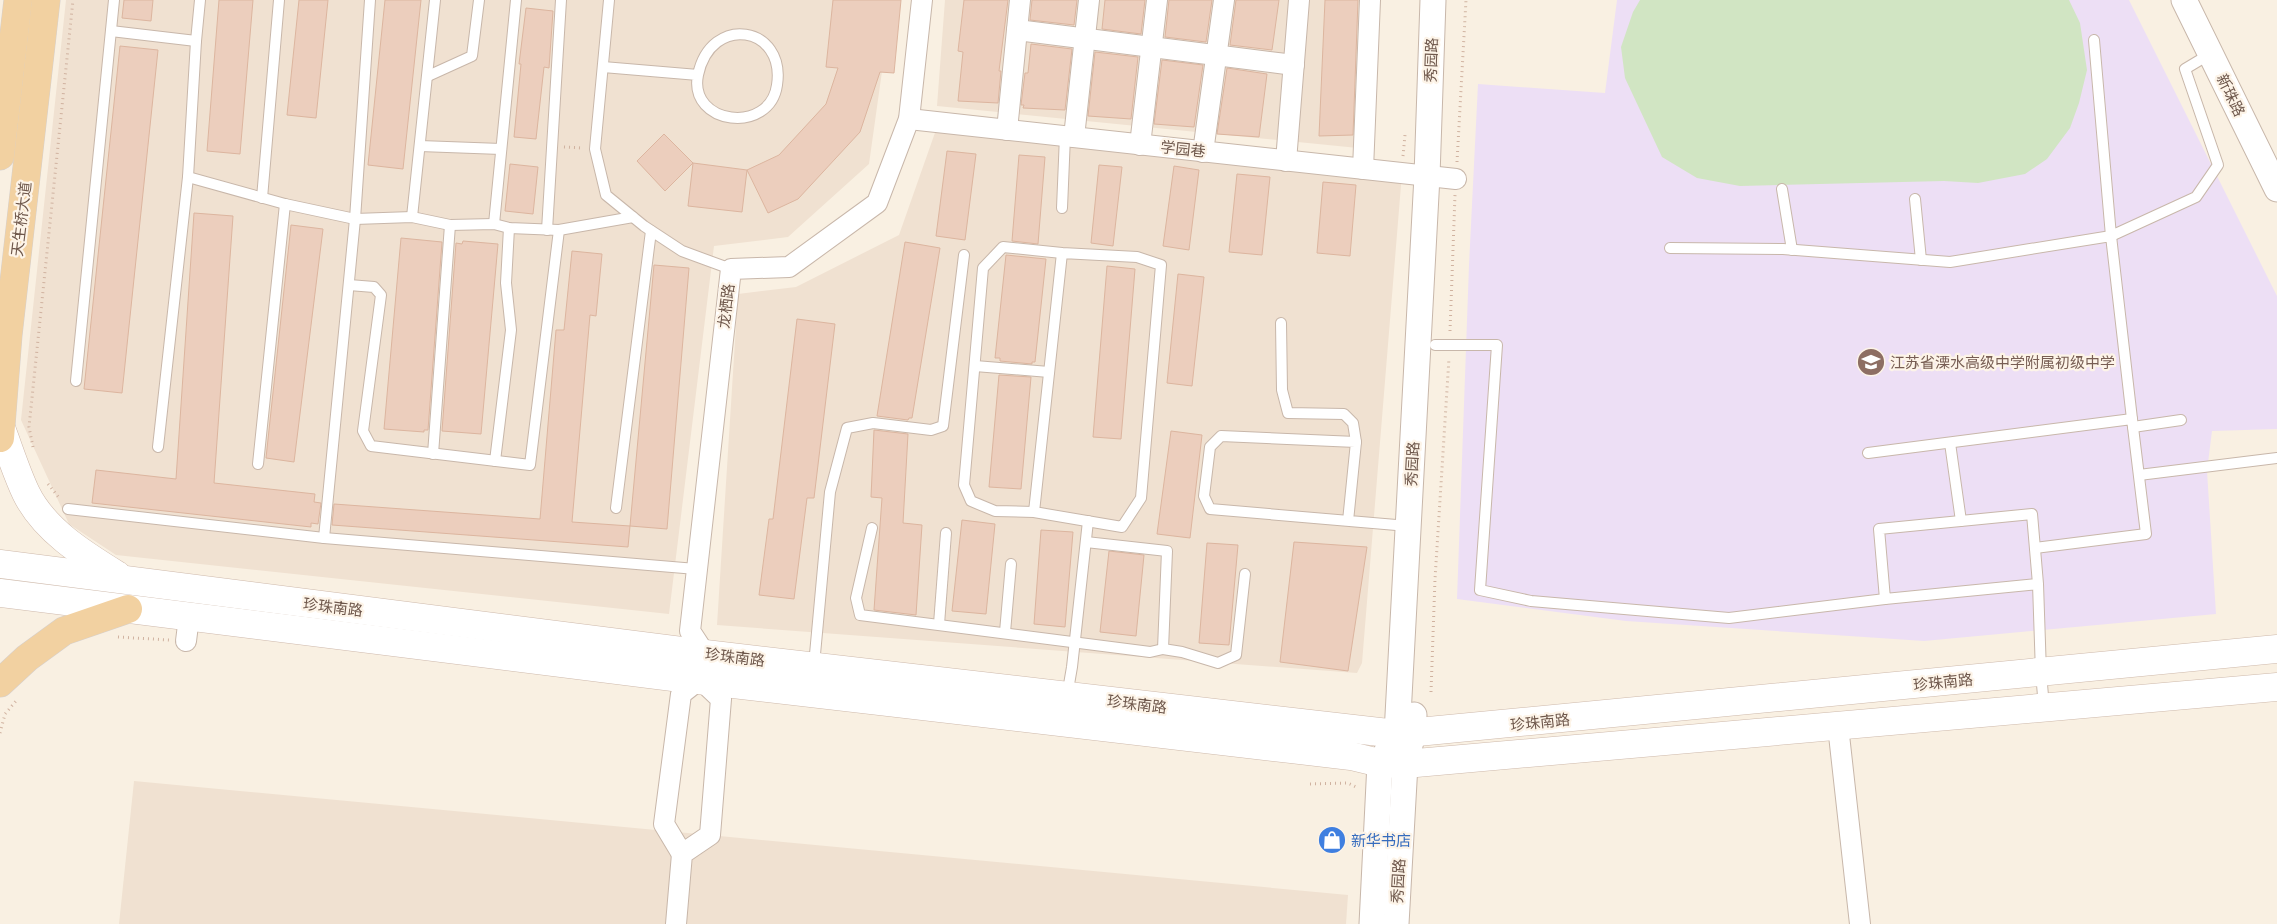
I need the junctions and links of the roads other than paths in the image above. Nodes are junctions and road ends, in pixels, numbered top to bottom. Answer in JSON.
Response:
{"nodes":[{"id":1,"x":18,"y":0,"type":"edge"},
{"id":2,"x":46,"y":0,"type":"edge"},
{"id":3,"x":114,"y":0,"type":"edge"},
{"id":4,"x":200,"y":0,"type":"edge"},
{"id":5,"x":279,"y":0,"type":"edge"},
{"id":6,"x":370,"y":0,"type":"edge"},
{"id":7,"x":435,"y":0,"type":"edge"},
{"id":8,"x":479,"y":0,"type":"edge"},
{"id":9,"x":516,"y":0,"type":"edge"},
{"id":10,"x":561,"y":0,"type":"edge"},
{"id":11,"x":609,"y":0,"type":"edge"},
{"id":12,"x":922,"y":0,"type":"edge"},
{"id":13,"x":1020,"y":0,"type":"edge"},
{"id":14,"x":1089,"y":0,"type":"edge"},
{"id":15,"x":1157,"y":0,"type":"edge"},
{"id":16,"x":1224,"y":0,"type":"edge"},
{"id":17,"x":1299,"y":0,"type":"edge"},
{"id":18,"x":1370,"y":0,"type":"edge"},
{"id":19,"x":1433,"y":0,"type":"edge"},
{"id":20,"x":1450,"y":0,"type":"edge"},
{"id":21,"x":2184,"y":0,"type":"edge"},
{"id":22,"x":1016,"y":30,"type":"junction"},
{"id":23,"x":111,"y":31,"type":"junction"},
{"id":24,"x":1085,"y":38,"type":"junction"},
{"id":25,"x":2094,"y":40,"type":"dead end"},
{"id":26,"x":196,"y":41,"type":"junction"},
{"id":27,"x":1152,"y":47,"type":"junction"},
{"id":28,"x":2210,"y":54,"type":"junction"},
{"id":29,"x":1216,"y":56,"type":"junction"},
{"id":30,"x":1294,"y":65,"type":"junction"},
{"id":31,"x":603,"y":67,"type":"junction"},
{"id":32,"x":698,"y":75,"type":"junction"},
{"id":33,"x":428,"y":76,"type":"junction"},
{"id":34,"x":909,"y":119,"type":"junction"},
{"id":35,"x":1007,"y":130,"type":"junction"},
{"id":36,"x":1070,"y":137,"type":"junction"},
{"id":37,"x":1140,"y":145,"type":"junction"},
{"id":38,"x":420,"y":146,"type":"junction"},
{"id":39,"x":501,"y":149,"type":"junction"},
{"id":40,"x":1204,"y":152,"type":"junction"},
{"id":41,"x":0,"y":156,"type":"edge"},
{"id":42,"x":1286,"y":161,"type":"junction"},
{"id":43,"x":1363,"y":169,"type":"junction"},
{"id":44,"x":188,"y":177,"type":"junction"},
{"id":45,"x":1442,"y":178,"type":"junction"},
{"id":46,"x":1782,"y":189,"type":"dead end"},
{"id":47,"x":2277,"y":189,"type":"edge"},
{"id":48,"x":262,"y":198,"type":"junction"},
{"id":49,"x":1915,"y":199,"type":"dead end"},
{"id":50,"x":285,"y":204,"type":"junction"},
{"id":51,"x":1062,"y":208,"type":"dead end"},
{"id":52,"x":412,"y":217,"type":"junction"},
{"id":53,"x":633,"y":217,"type":"junction"},
{"id":54,"x":355,"y":219,"type":"junction"},
{"id":55,"x":450,"y":224,"type":"junction"},
{"id":56,"x":494,"y":224,"type":"junction"},
{"id":57,"x":509,"y":228,"type":"junction"},
{"id":58,"x":546,"y":230,"type":"junction"},
{"id":59,"x":559,"y":230,"type":"junction"},
{"id":60,"x":651,"y":231,"type":"junction"},
{"id":61,"x":2111,"y":236,"type":"junction"},
{"id":62,"x":1670,"y":248,"type":"dead end"},
{"id":63,"x":1792,"y":250,"type":"junction"},
{"id":64,"x":1062,"y":253,"type":"junction"},
{"id":65,"x":964,"y":255,"type":"dead end"},
{"id":66,"x":1921,"y":260,"type":"junction"},
{"id":67,"x":730,"y":269,"type":"junction"},
{"id":68,"x":349,"y":285,"type":"junction"},
{"id":69,"x":1281,"y":323,"type":"dead end"},
{"id":70,"x":1435,"y":345,"type":"junction"},
{"id":71,"x":975,"y":366,"type":"junction"},
{"id":72,"x":1049,"y":372,"type":"junction"},
{"id":73,"x":76,"y":381,"type":"dead end"},
{"id":74,"x":2181,"y":420,"type":"dead end"},
{"id":75,"x":2132,"y":423,"type":"junction"},
{"id":76,"x":0,"y":433,"type":"edge"},
{"id":77,"x":1356,"y":442,"type":"junction"},
{"id":78,"x":1950,"y":443,"type":"junction"},
{"id":79,"x":158,"y":447,"type":"dead end"},
{"id":80,"x":1868,"y":453,"type":"dead end"},
{"id":81,"x":433,"y":454,"type":"junction"},
{"id":82,"x":2277,"y":458,"type":"edge"},
{"id":83,"x":495,"y":461,"type":"junction"},
{"id":84,"x":258,"y":464,"type":"dead end"},
{"id":85,"x":2139,"y":475,"type":"junction"},
{"id":86,"x":616,"y":508,"type":"dead end"},
{"id":87,"x":68,"y":509,"type":"road end"},
{"id":88,"x":1034,"y":512,"type":"junction"},
{"id":89,"x":1348,"y":520,"type":"junction"},
{"id":90,"x":1088,"y":521,"type":"junction"},
{"id":91,"x":1961,"y":521,"type":"junction"},
{"id":92,"x":1409,"y":526,"type":"junction"},
{"id":93,"x":872,"y":528,"type":"dead end"},
{"id":94,"x":946,"y":533,"type":"dead end"},
{"id":95,"x":324,"y":538,"type":"junction"},
{"id":96,"x":1086,"y":542,"type":"junction"},
{"id":97,"x":2035,"y":548,"type":"junction"},
{"id":98,"x":0,"y":564,"type":"edge"},
{"id":99,"x":1011,"y":564,"type":"dead end"},
{"id":100,"x":696,"y":569,"type":"junction"},
{"id":101,"x":1245,"y":574,"type":"dead end"},
{"id":102,"x":124,"y":580,"type":"junction"},
{"id":103,"x":2038,"y":584,"type":"junction"},
{"id":104,"x":0,"y":593,"type":"edge"},
{"id":105,"x":1885,"y":599,"type":"junction"},
{"id":106,"x":128,"y":609,"type":"junction"},
{"id":107,"x":939,"y":624,"type":"junction"},
{"id":108,"x":1004,"y":632,"type":"junction"},
{"id":109,"x":1075,"y":641,"type":"junction"},
{"id":110,"x":1163,"y":649,"type":"junction"},
{"id":111,"x":2277,"y":650,"type":"edge"},
{"id":112,"x":814,"y":666,"type":"junction"},
{"id":113,"x":702,"y":667,"type":"junction"},
{"id":114,"x":2040,"y":673,"type":"junction"},
{"id":115,"x":0,"y":683,"type":"edge"},
{"id":116,"x":2277,"y":687,"type":"edge"},
{"id":117,"x":2044,"y":708,"type":"junction"},
{"id":118,"x":1065,"y":709,"type":"junction"},
{"id":119,"x":1838,"y":726,"type":"junction"},
{"id":120,"x":1405,"y":734,"type":"junction"},
{"id":121,"x":1392,"y":764,"type":"junction"},
{"id":122,"x":682,"y":854,"type":"junction"},
{"id":123,"x":676,"y":924,"type":"edge"},
{"id":124,"x":1372,"y":924,"type":"edge"},
{"id":125,"x":1396,"y":924,"type":"edge"},
{"id":126,"x":1860,"y":924,"type":"edge"}],
"edges":[{"from":1,"to":41,"type":"main road"},
{"from":2,"to":76,"type":"main road","name":"天生桥大道"},
{"from":3,"to":23,"type":"lane"},
{"from":4,"to":26,"type":"lane"},
{"from":5,"to":48,"type":"lane"},
{"from":6,"to":54,"type":"lane"},
{"from":7,"to":33,"type":"lane"},
{"from":8,"to":33,"type":"lane"},
{"from":9,"to":39,"type":"lane"},
{"from":10,"to":58,"type":"lane"},
{"from":11,"to":31,"type":"lane"},
{"from":12,"to":34,"type":"street","name":"龙栖路"},
{"from":13,"to":22,"type":"street"},
{"from":14,"to":24,"type":"street"},
{"from":15,"to":27,"type":"street"},
{"from":16,"to":29,"type":"street"},
{"from":17,"to":30,"type":"street"},
{"from":18,"to":43,"type":"street"},
{"from":19,"to":45,"type":"street","name":"秀园路"},
{"from":20,"to":45,"type":"street","name":"秀园路"},
{"from":21,"to":28,"type":"street","name":"新珠路"},
{"from":22,"to":24,"type":"street"},
{"from":22,"to":35,"type":"street"},
{"from":23,"to":26,"type":"lane"},
{"from":23,"to":73,"type":"lane"},
{"from":24,"to":27,"type":"street"},
{"from":24,"to":36,"type":"street"},
{"from":25,"to":61,"type":"lane"},
{"from":26,"to":44,"type":"lane"},
{"from":27,"to":29,"type":"street"},
{"from":27,"to":37,"type":"street"},
{"from":28,"to":47,"type":"street","name":"新珠路"},
{"from":28,"to":61,"type":"lane"},
{"from":29,"to":30,"type":"street"},
{"from":29,"to":40,"type":"street"},
{"from":30,"to":42,"type":"street"},
{"from":31,"to":32,"type":"lane"},
{"from":31,"to":53,"type":"lane"},
{"from":32,"to":32,"type":"lane"},
{"from":33,"to":38,"type":"lane"},
{"from":34,"to":35,"type":"street","name":"学园巷"},
{"from":34,"to":67,"type":"street","name":"龙栖路"},
{"from":35,"to":36,"type":"street","name":"学园巷"},
{"from":36,"to":37,"type":"street","name":"学园巷"},
{"from":36,"to":51,"type":"lane"},
{"from":37,"to":40,"type":"street","name":"学园巷"},
{"from":38,"to":39,"type":"lane"},
{"from":38,"to":52,"type":"lane"},
{"from":39,"to":56,"type":"lane"},
{"from":40,"to":42,"type":"street","name":"学园巷"},
{"from":42,"to":43,"type":"street","name":"学园巷"},
{"from":43,"to":45,"type":"street","name":"学园巷"},
{"from":44,"to":48,"type":"lane"},
{"from":44,"to":79,"type":"lane"},
{"from":45,"to":70,"type":"street","name":"秀园路"},
{"from":45,"to":92,"type":"street","name":"秀园路"},
{"from":46,"to":63,"type":"lane"},
{"from":48,"to":50,"type":"lane"},
{"from":49,"to":66,"type":"lane"},
{"from":50,"to":54,"type":"lane"},
{"from":50,"to":84,"type":"lane"},
{"from":52,"to":54,"type":"lane"},
{"from":52,"to":55,"type":"lane"},
{"from":53,"to":59,"type":"lane"},
{"from":53,"to":60,"type":"lane"},
{"from":54,"to":68,"type":"lane"},
{"from":55,"to":56,"type":"lane"},
{"from":55,"to":81,"type":"lane"},
{"from":56,"to":57,"type":"lane"},
{"from":57,"to":58,"type":"lane"},
{"from":57,"to":83,"type":"lane"},
{"from":58,"to":59,"type":"lane"},
{"from":59,"to":83,"type":"lane"},
{"from":60,"to":67,"type":"lane"},
{"from":60,"to":86,"type":"lane"},
{"from":61,"to":66,"type":"lane"},
{"from":61,"to":75,"type":"lane"},
{"from":62,"to":63,"type":"lane"},
{"from":63,"to":66,"type":"lane"},
{"from":64,"to":71,"type":"lane"},
{"from":64,"to":72,"type":"lane"},
{"from":64,"to":90,"type":"lane"},
{"from":65,"to":112,"type":"lane"},
{"from":67,"to":100,"type":"street","name":"龙栖路"},
{"from":68,"to":81,"type":"lane"},
{"from":68,"to":95,"type":"lane"},
{"from":69,"to":77,"type":"lane"},
{"from":70,"to":105,"type":"lane"},
{"from":70,"to":120,"type":"street","name":"秀园路"},
{"from":71,"to":72,"type":"lane"},
{"from":71,"to":88,"type":"lane"},
{"from":72,"to":88,"type":"lane"},
{"from":74,"to":75,"type":"lane"},
{"from":75,"to":78,"type":"lane"},
{"from":75,"to":85,"type":"lane"},
{"from":76,"to":102,"type":"main road"},
{"from":77,"to":89,"type":"lane"},
{"from":77,"to":89,"type":"lane"},
{"from":78,"to":80,"type":"lane"},
{"from":78,"to":91,"type":"lane"},
{"from":81,"to":83,"type":"lane"},
{"from":82,"to":85,"type":"lane"},
{"from":85,"to":97,"type":"lane"},
{"from":87,"to":95,"type":"lane"},
{"from":88,"to":90,"type":"lane"},
{"from":89,"to":92,"type":"lane"},
{"from":90,"to":96,"type":"lane"},
{"from":91,"to":97,"type":"lane"},
{"from":91,"to":105,"type":"lane"},
{"from":92,"to":120,"type":"street","name":"秀园路"},
{"from":93,"to":107,"type":"lane"},
{"from":94,"to":107,"type":"lane"},
{"from":95,"to":100,"type":"lane"},
{"from":96,"to":109,"type":"lane"},
{"from":96,"to":110,"type":"lane"},
{"from":97,"to":103,"type":"lane"},
{"from":98,"to":102,"type":"main road","name":"珍珠南路"},
{"from":99,"to":108,"type":"lane"},
{"from":100,"to":113,"type":"street","name":"龙栖路"},
{"from":101,"to":110,"type":"lane"},
{"from":102,"to":113,"type":"main road","name":"珍珠南路"},
{"from":103,"to":105,"type":"lane"},
{"from":103,"to":114,"type":"lane"},
{"from":104,"to":106,"type":"main road","name":"珍珠南路"},
{"from":106,"to":113,"type":"main road","name":"珍珠南路"},
{"from":106,"to":115,"type":"main road"},
{"from":107,"to":108,"type":"lane"},
{"from":108,"to":109,"type":"lane"},
{"from":109,"to":110,"type":"lane"},
{"from":109,"to":118,"type":"lane"},
{"from":111,"to":114,"type":"main road","name":"珍珠南路"},
{"from":112,"to":113,"type":"main road","name":"珍珠南路"},
{"from":112,"to":118,"type":"main road","name":"珍珠南路"},
{"from":113,"to":118,"type":"main road","name":"珍珠南路"},
{"from":113,"to":122,"type":"street"},
{"from":113,"to":122,"type":"street","name":"龙栖路"},
{"from":114,"to":117,"type":"lane"},
{"from":114,"to":120,"type":"main road","name":"珍珠南路"},
{"from":116,"to":117,"type":"main road","name":"珍珠南路"},
{"from":117,"to":119,"type":"main road","name":"珍珠南路"},
{"from":118,"to":120,"type":"main road","name":"珍珠南路"},
{"from":118,"to":121,"type":"main road","name":"珍珠南路"},
{"from":119,"to":121,"type":"main road","name":"珍珠南路"},
{"from":119,"to":126,"type":"street"},
{"from":120,"to":121,"type":"street","name":"秀园路"},
{"from":121,"to":124,"type":"street","name":"秀园路"},
{"from":121,"to":125,"type":"street","name":"秀园路"},
{"from":122,"to":123,"type":"street"}]}
